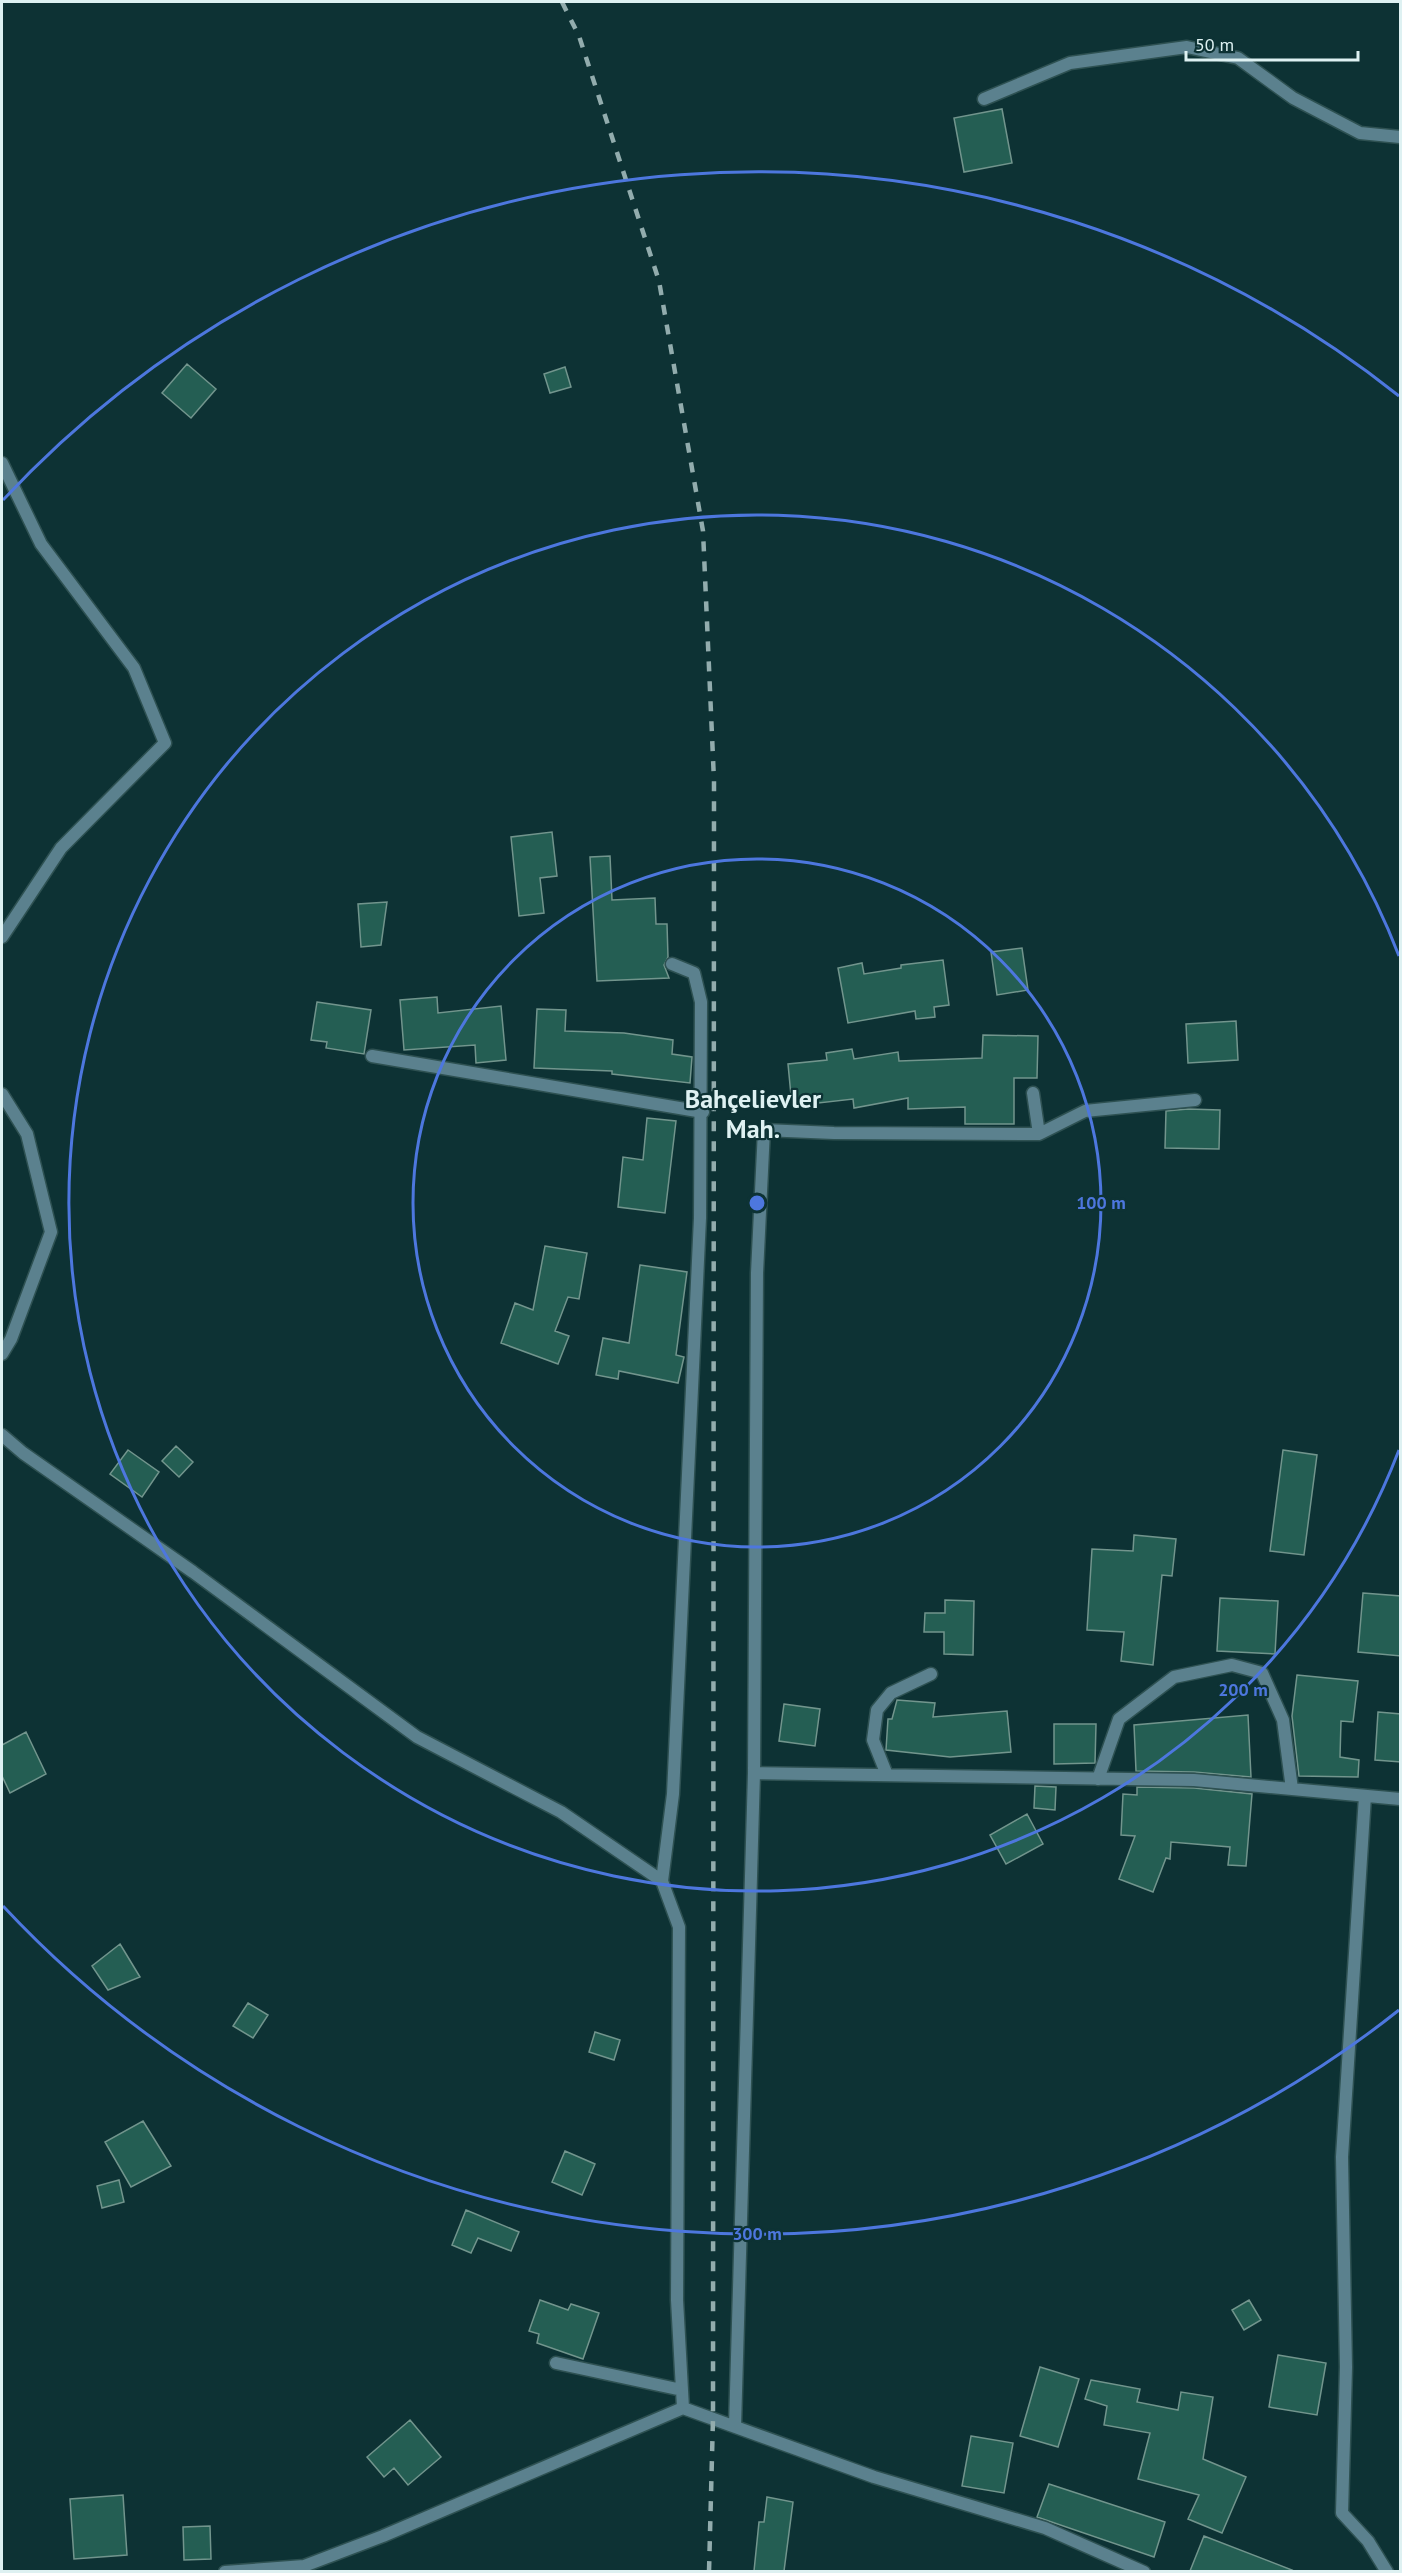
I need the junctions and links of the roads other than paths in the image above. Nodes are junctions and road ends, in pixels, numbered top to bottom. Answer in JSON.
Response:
{"nodes":[{"id":1,"x":984,"y":99,"type":"dead end"},
{"id":2,"x":1401,"y":137,"type":"edge"},
{"id":3,"x":2,"y":463,"type":"edge"},
{"id":4,"x":2,"y":937,"type":"edge"},
{"id":5,"x":672,"y":964,"type":"dead end"},
{"id":6,"x":372,"y":1056,"type":"dead end"},
{"id":7,"x":1033,"y":1092,"type":"dead end"},
{"id":8,"x":2,"y":1094,"type":"edge"},
{"id":9,"x":1195,"y":1100,"type":"dead end"},
{"id":10,"x":703,"y":1112,"type":"junction"},
{"id":11,"x":1039,"y":1134,"type":"junction"},
{"id":12,"x":2,"y":1354,"type":"edge"},
{"id":13,"x":2,"y":1435,"type":"edge"},
{"id":14,"x":931,"y":1674,"type":"dead end"},
{"id":15,"x":754,"y":1773,"type":"junction"},
{"id":16,"x":887,"y":1775,"type":"junction"},
{"id":17,"x":1098,"y":1779,"type":"junction"},
{"id":18,"x":1292,"y":1789,"type":"junction"},
{"id":19,"x":1365,"y":1796,"type":"junction"},
{"id":20,"x":1401,"y":1799,"type":"edge"},
{"id":21,"x":662,"y":1881,"type":"junction"},
{"id":22,"x":556,"y":2363,"type":"dead end"},
{"id":23,"x":682,"y":2390,"type":"junction"},
{"id":24,"x":683,"y":2408,"type":"junction"},
{"id":25,"x":735,"y":2426,"type":"junction"},
{"id":26,"x":225,"y":2571,"type":"edge"},
{"id":27,"x":1144,"y":2571,"type":"edge"},
{"id":28,"x":1387,"y":2571,"type":"edge"}],
"edges":[{"from":1,"to":2,"type":"street"},
{"from":3,"to":4,"type":"street"},
{"from":5,"to":10,"type":"street"},
{"from":6,"to":10,"type":"street"},
{"from":7,"to":11,"type":"street"},
{"from":8,"to":12,"type":"street"},
{"from":9,"to":11,"type":"street"},
{"from":10,"to":21,"type":"street"},
{"from":11,"to":15,"type":"street"},
{"from":13,"to":21,"type":"street"},
{"from":14,"to":16,"type":"street"},
{"from":15,"to":16,"type":"street"},
{"from":15,"to":25,"type":"street"},
{"from":16,"to":17,"type":"street"},
{"from":17,"to":18,"type":"street"},
{"from":17,"to":18,"type":"street"},
{"from":18,"to":19,"type":"street"},
{"from":19,"to":20,"type":"street"},
{"from":19,"to":28,"type":"street"},
{"from":21,"to":23,"type":"street"},
{"from":22,"to":23,"type":"street"},
{"from":23,"to":24,"type":"street"},
{"from":24,"to":25,"type":"street"},
{"from":24,"to":26,"type":"street"},
{"from":25,"to":27,"type":"street"}]}
